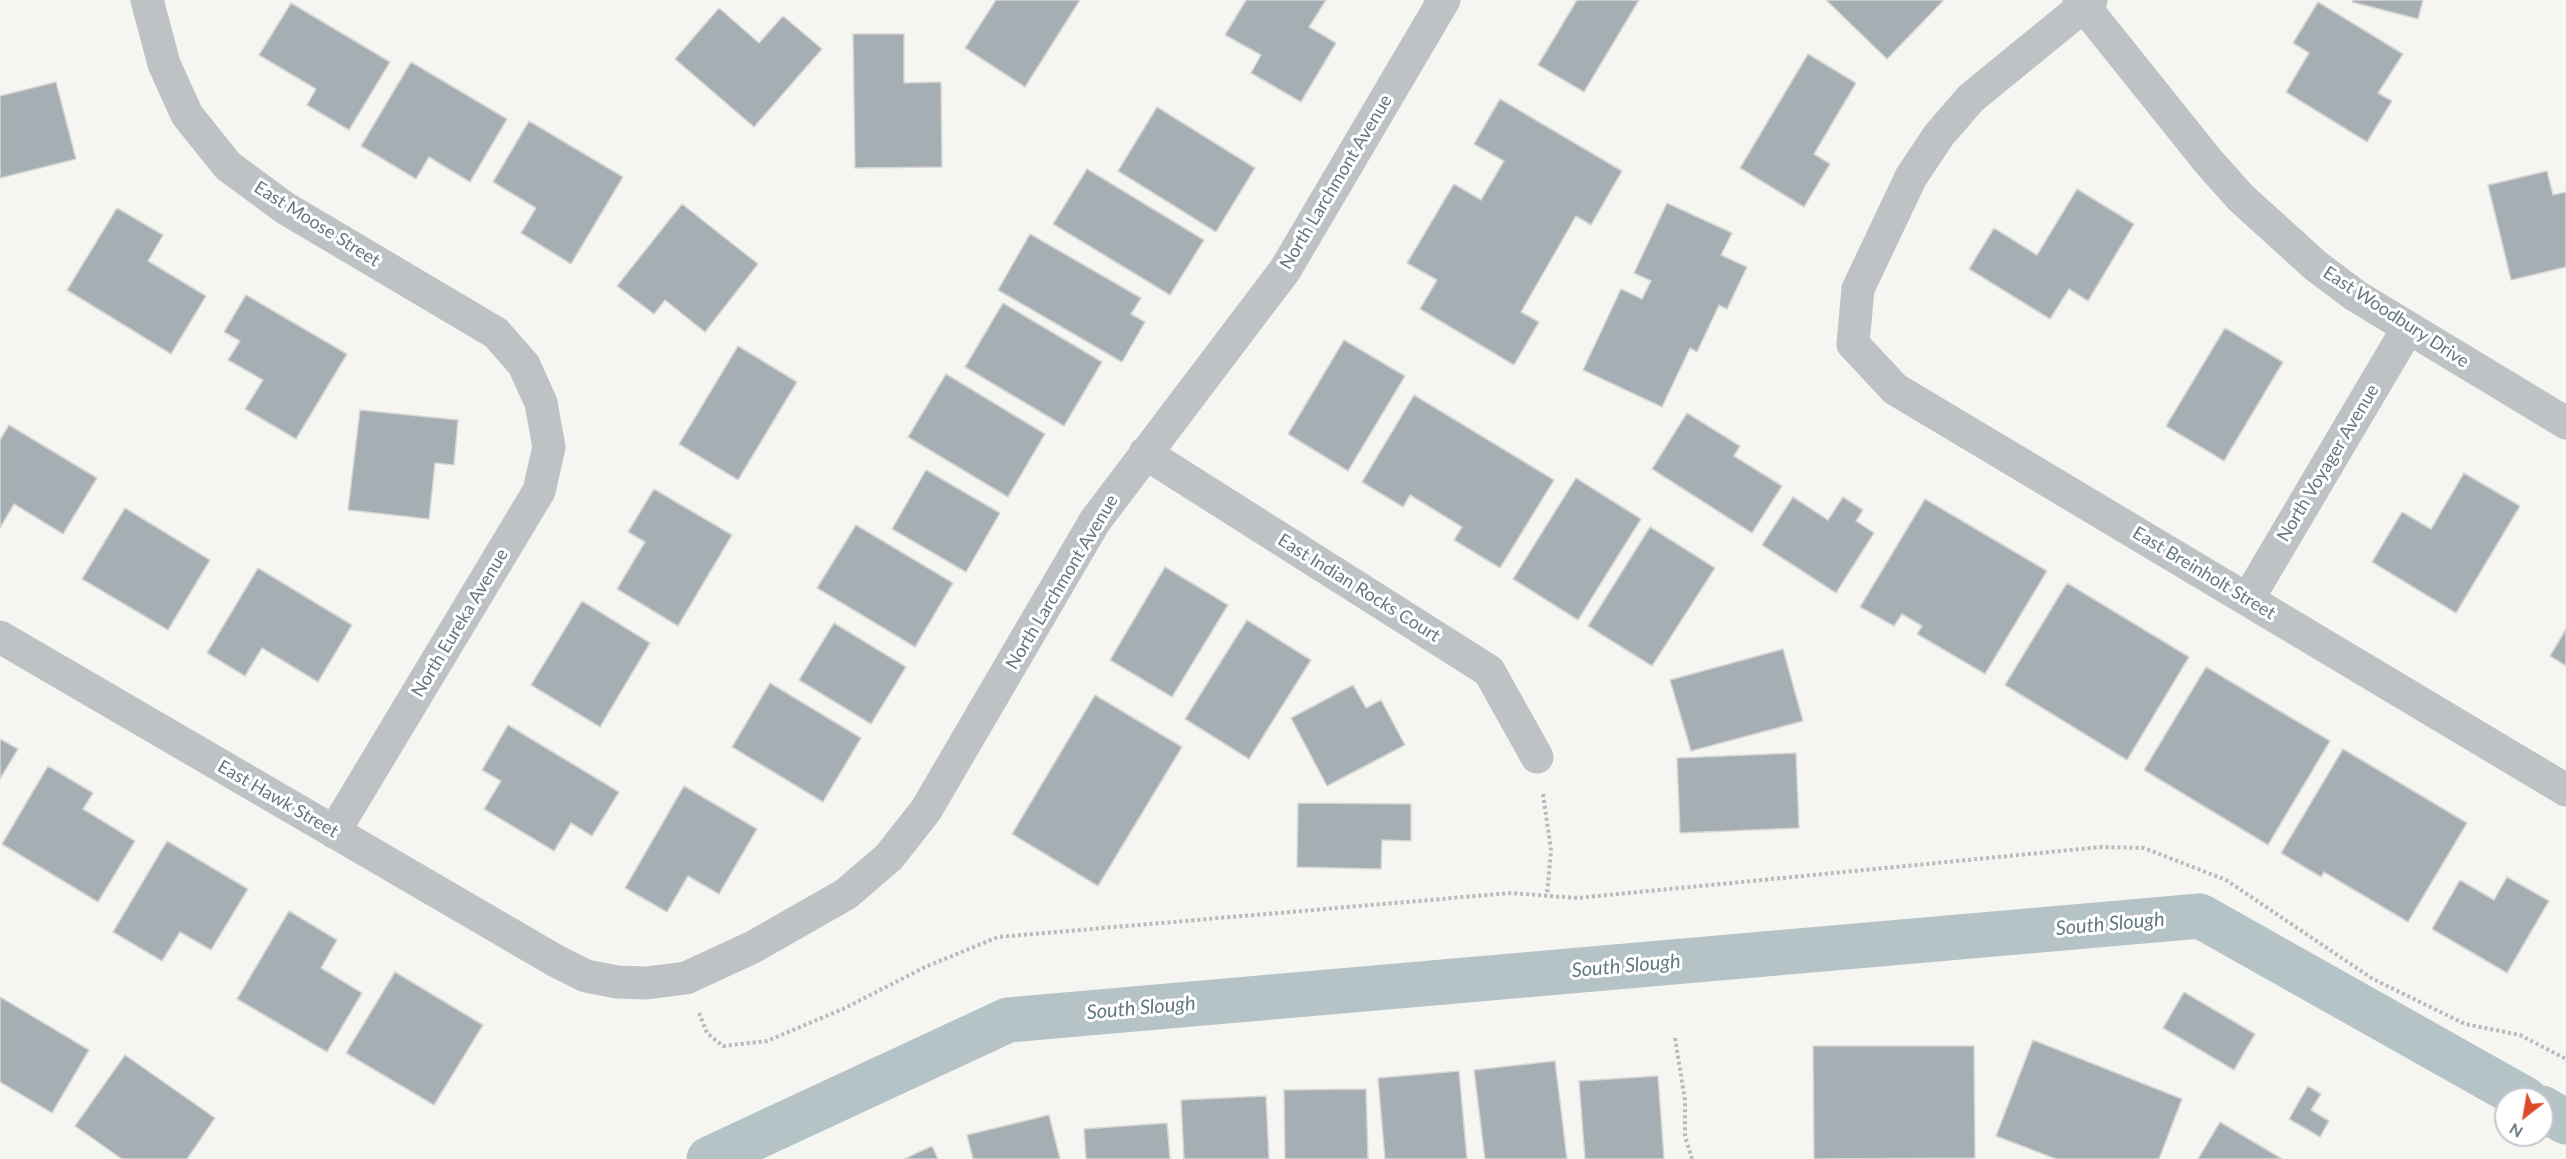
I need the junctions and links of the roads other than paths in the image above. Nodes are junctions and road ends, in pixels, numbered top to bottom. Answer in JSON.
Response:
{"nodes":[{"id":1,"x":147,"y":0,"type":"edge"},
{"id":2,"x":1444,"y":0,"type":"edge"},
{"id":3,"x":2084,"y":2,"type":"edge"},
{"id":4,"x":2408,"y":328,"type":"junction"},
{"id":5,"x":541,"y":403,"type":"joint"},
{"id":6,"x":2566,"y":423,"type":"edge"},
{"id":7,"x":1145,"y":453,"type":"junction"},
{"id":8,"x":2248,"y":599,"type":"junction"},
{"id":9,"x":0,"y":637,"type":"edge"},
{"id":10,"x":1537,"y":758,"type":"road end"},
{"id":11,"x":2566,"y":790,"type":"edge"},
{"id":12,"x":334,"y":832,"type":"junction"},
{"id":13,"x":556,"y":962,"type":"joint"}],
"edges":[{"from":1,"to":5,"type":"street","name":"East Moose Street"},
{"from":2,"to":7,"type":"street","name":"North Larchmont Avenue"},
{"from":3,"to":4,"type":"street","name":"East Woodbury Drive"},
{"from":3,"to":8,"type":"street","name":"East Breinholt Street"},
{"from":4,"to":6,"type":"street","name":"East Woodbury Drive"},
{"from":4,"to":8,"type":"street","name":"North Voyager Avenue"},
{"from":5,"to":12,"type":"street","name":"North Eureka Avenue"},
{"from":7,"to":10,"type":"street","name":"East Indian Rocks Court"},
{"from":7,"to":13,"type":"street","name":"North Larchmont Avenue"},
{"from":8,"to":11,"type":"street","name":"East Breinholt Street"},
{"from":9,"to":12,"type":"street","name":"East Hawk Street"},
{"from":12,"to":13,"type":"street","name":"East Hawk Street"}]}
